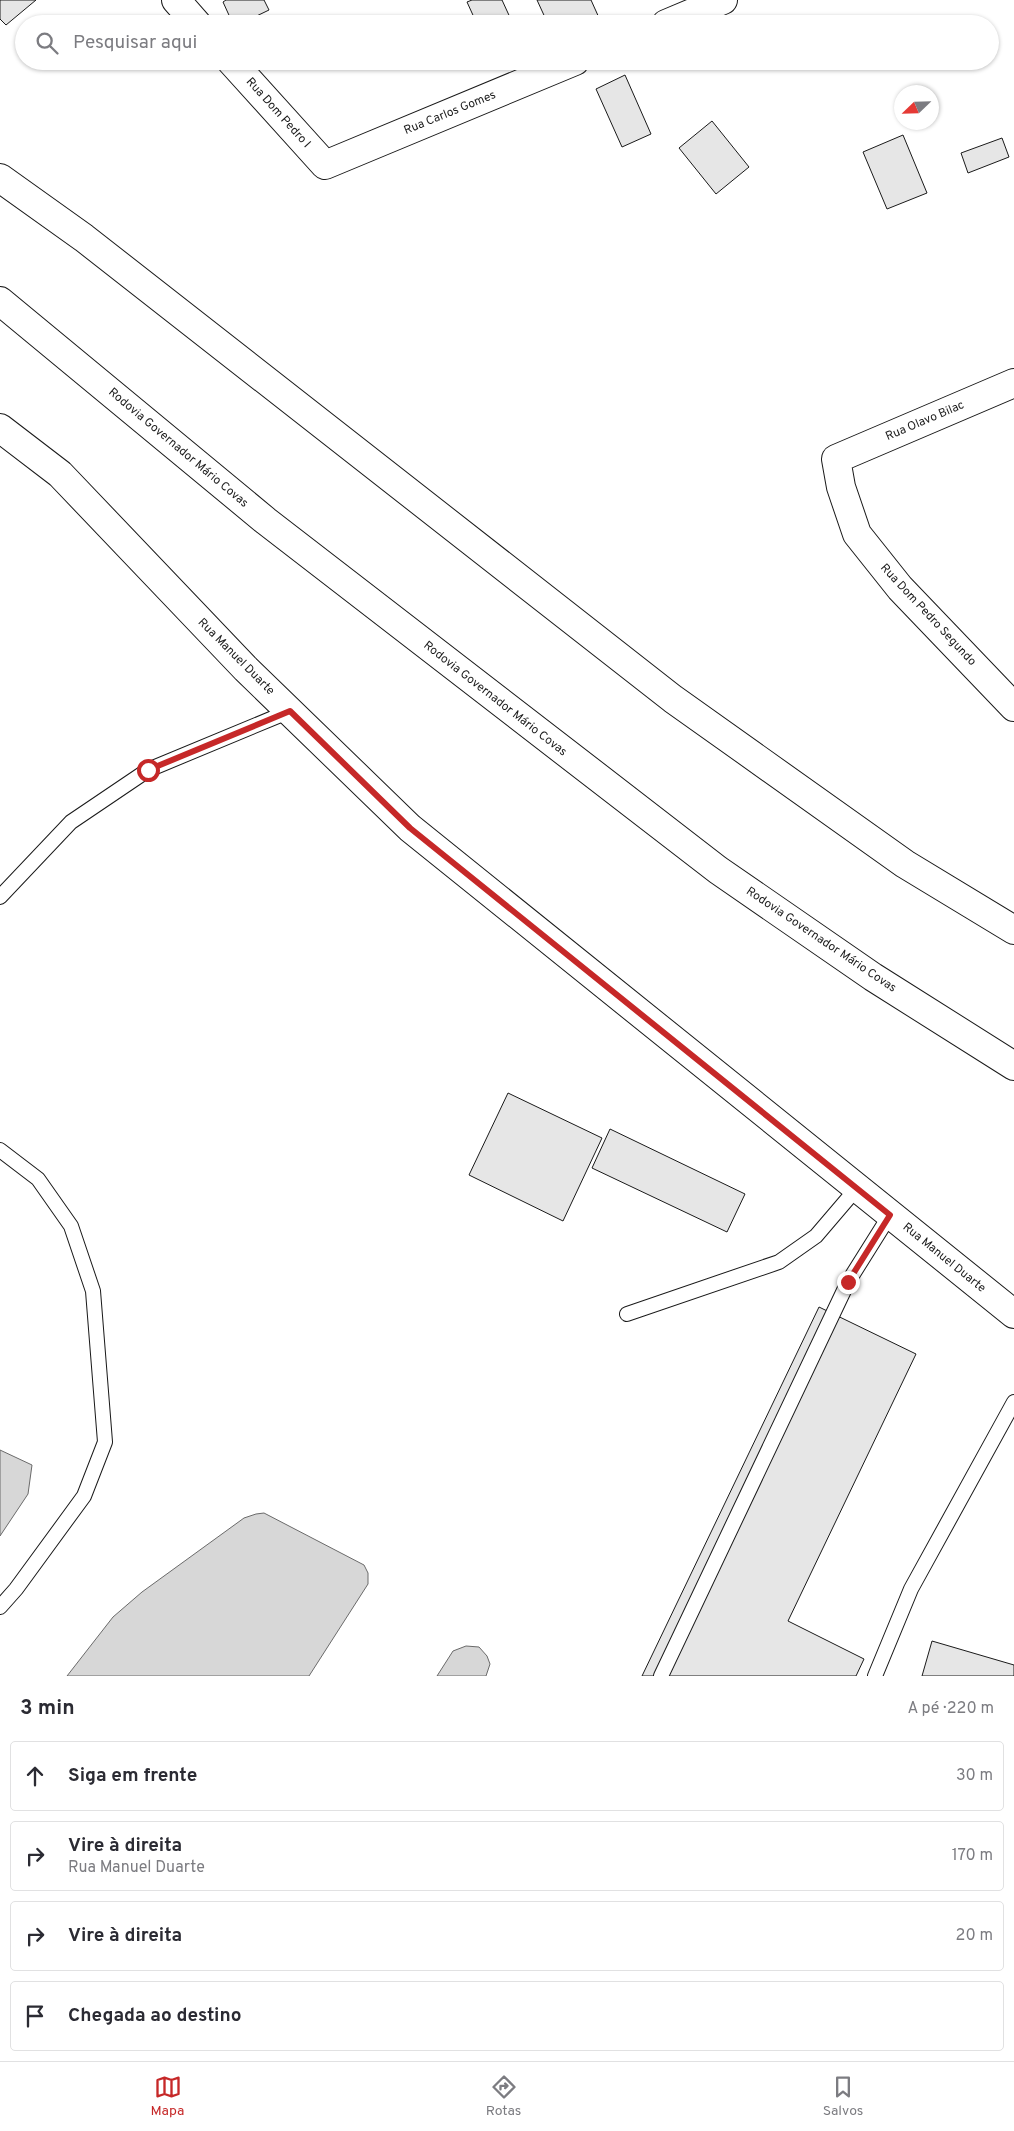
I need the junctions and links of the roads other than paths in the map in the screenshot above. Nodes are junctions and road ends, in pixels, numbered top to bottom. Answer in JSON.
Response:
{"nodes":[{"id":1,"x":176,"y":0,"type":"edge"},
{"id":2,"x":724,"y":0,"type":"edge"},
{"id":3,"x":189,"y":15,"type":"edge"},
{"id":4,"x":688,"y":15,"type":"edge"},
{"id":5,"x":239,"y":70,"type":"edge"},
{"id":6,"x":553,"y":70,"type":"edge"},
{"id":7,"x":325,"y":165,"type":"joint"},
{"id":8,"x":0,"y":178,"type":"edge"},
{"id":9,"x":0,"y":301,"type":"edge"},
{"id":10,"x":1014,"y":383,"type":"edge"},
{"id":11,"x":0,"y":428,"type":"edge"},
{"id":12,"x":836,"y":459,"type":"joint"},
{"id":13,"x":1014,"y":707,"type":"edge"},
{"id":14,"x":290,"y":711,"type":"junction"},
{"id":15,"x":0,"y":897,"type":"edge"},
{"id":16,"x":1014,"y":930,"type":"edge"},
{"id":17,"x":1014,"y":1066,"type":"edge"},
{"id":18,"x":0,"y":1150,"type":"edge"},
{"id":19,"x":857,"y":1188,"type":"junction"},
{"id":20,"x":890,"y":1215,"type":"junction"},
{"id":21,"x":627,"y":1314,"type":"dead end"},
{"id":22,"x":1014,"y":1314,"type":"edge"},
{"id":23,"x":1014,"y":1402,"type":"edge"},
{"id":24,"x":0,"y":1607,"type":"edge"},
{"id":25,"x":661,"y":1676,"type":"edge"},
{"id":26,"x":875,"y":1676,"type":"edge"}],
"edges":[{"from":1,"to":3,"type":"main road"},
{"from":2,"to":4,"type":"main road"},
{"from":5,"to":7,"type":"main road","name":"Rua Dom Pedro I"},
{"from":6,"to":7,"type":"main road","name":"Rua Carlos Gomes"},
{"from":8,"to":16,"type":"main road"},
{"from":9,"to":17,"type":"main road","name":"Rodovia Governador Mário Covas"},
{"from":10,"to":12,"type":"main road","name":"Rua Olavo Bilac"},
{"from":11,"to":14,"type":"main road","name":"Rua Manuel Duarte"},
{"from":12,"to":13,"type":"main road","name":"Rua Dom Pedro Segundo"},
{"from":14,"to":15,"type":"lane"},
{"from":14,"to":19,"type":"main road","name":"Rua Manuel Duarte"},
{"from":18,"to":24,"type":"lane"},
{"from":19,"to":20,"type":"main road","name":"Rua Manuel Duarte"},
{"from":19,"to":21,"type":"lane"},
{"from":20,"to":22,"type":"main road","name":"Rua Manuel Duarte"},
{"from":20,"to":25,"type":"lane"},
{"from":23,"to":26,"type":"lane"}]}
